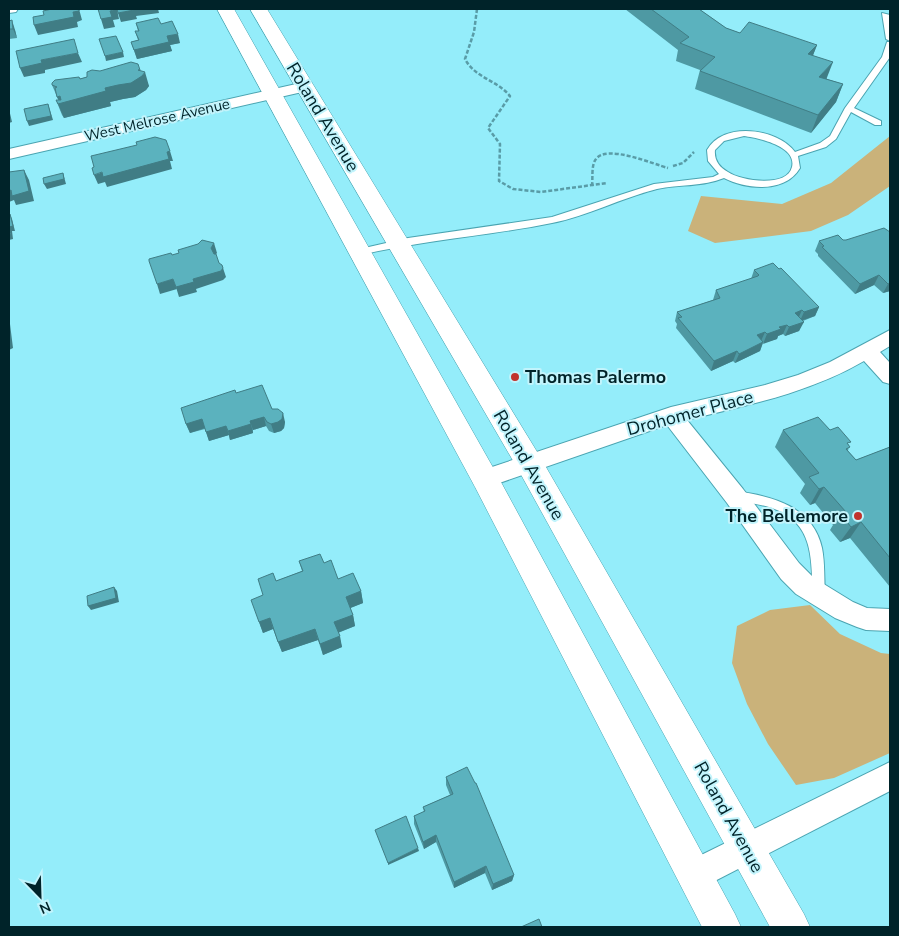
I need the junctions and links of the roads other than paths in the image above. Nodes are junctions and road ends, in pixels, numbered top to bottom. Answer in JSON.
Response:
{"nodes":[{"id":1,"x":226,"y":9,"type":"edge"},
{"id":2,"x":258,"y":9,"type":"edge"},
{"id":3,"x":890,"y":17,"type":"edge"},
{"id":4,"x":890,"y":39,"type":"edge"},
{"id":5,"x":890,"y":44,"type":"edge"},
{"id":6,"x":305,"y":87,"type":"junction"},
{"id":7,"x":272,"y":94,"type":"junction"},
{"id":8,"x":850,"y":108,"type":"junction"},
{"id":9,"x":878,"y":123,"type":"dead end"},
{"id":10,"x":9,"y":154,"type":"edge"},
{"id":11,"x":793,"y":155,"type":"junction"},
{"id":12,"x":724,"y":175,"type":"junction"},
{"id":13,"x":398,"y":242,"type":"junction"},
{"id":14,"x":360,"y":252,"type":"junction"},
{"id":15,"x":890,"y":337,"type":"edge"},
{"id":16,"x":866,"y":351,"type":"junction"},
{"id":17,"x":890,"y":376,"type":"edge"},
{"id":18,"x":671,"y":415,"type":"junction"},
{"id":19,"x":529,"y":463,"type":"junction"},
{"id":20,"x":485,"y":479,"type":"junction"},
{"id":21,"x":735,"y":496,"type":"junction"},
{"id":22,"x":819,"y":596,"type":"junction"},
{"id":23,"x":890,"y":620,"type":"edge"},
{"id":24,"x":890,"y":776,"type":"edge"},
{"id":25,"x":747,"y":849,"type":"junction"},
{"id":26,"x":694,"y":875,"type":"junction"},
{"id":27,"x":722,"y":927,"type":"edge"},
{"id":28,"x":791,"y":927,"type":"edge"}],
"edges":[{"from":1,"to":7,"type":"street","name":"Roland Avenue"},
{"from":2,"to":6,"type":"street","name":"Roland Avenue"},
{"from":3,"to":4,"type":"lane"},
{"from":5,"to":8,"type":"lane"},
{"from":6,"to":7,"type":"street","name":"West Melrose Avenue"},
{"from":6,"to":13,"type":"street","name":"Roland Avenue"},
{"from":7,"to":10,"type":"street","name":"West Melrose Avenue"},
{"from":7,"to":14,"type":"street","name":"Roland Avenue"},
{"from":8,"to":9,"type":"lane"},
{"from":8,"to":11,"type":"lane"},
{"from":11,"to":12,"type":"lane"},
{"from":11,"to":12,"type":"lane"},
{"from":12,"to":13,"type":"lane"},
{"from":13,"to":14,"type":"lane"},
{"from":13,"to":19,"type":"street","name":"Roland Avenue"},
{"from":14,"to":20,"type":"street","name":"Roland Avenue"},
{"from":15,"to":16,"type":"street","name":"Drohomer Place"},
{"from":16,"to":17,"type":"street"},
{"from":16,"to":18,"type":"street","name":"Drohomer Place"},
{"from":18,"to":19,"type":"street","name":"Drohomer Place"},
{"from":18,"to":21,"type":"street"},
{"from":19,"to":20,"type":"street","name":"Drohomer Place"},
{"from":19,"to":25,"type":"street","name":"Roland Avenue"},
{"from":20,"to":26,"type":"street","name":"Roland Avenue"},
{"from":21,"to":22,"type":"street"},
{"from":21,"to":22,"type":"lane"},
{"from":22,"to":23,"type":"street"},
{"from":24,"to":25,"type":"street"},
{"from":25,"to":26,"type":"street"},
{"from":25,"to":28,"type":"street","name":"Roland Avenue"},
{"from":26,"to":27,"type":"street","name":"Roland Avenue"}]}
